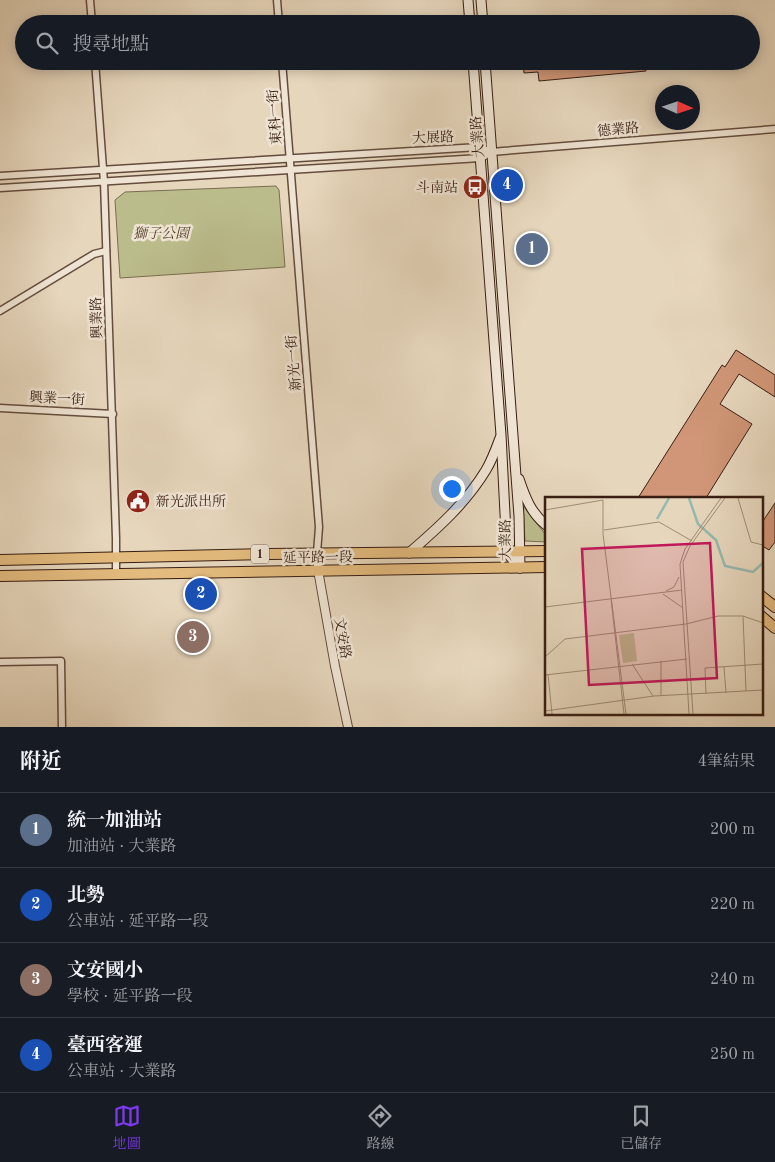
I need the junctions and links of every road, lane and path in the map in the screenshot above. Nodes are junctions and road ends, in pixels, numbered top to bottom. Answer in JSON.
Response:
{"nodes":[{"id":1,"x":90,"y":0,"type":"edge"},
{"id":2,"x":277,"y":0,"type":"edge"},
{"id":3,"x":481,"y":3,"type":"edge"},
{"id":4,"x":469,"y":4,"type":"edge"},
{"id":5,"x":91,"y":15,"type":"edge"},
{"id":6,"x":278,"y":15,"type":"edge"},
{"id":7,"x":96,"y":70,"type":"edge"},
{"id":8,"x":283,"y":70,"type":"edge"},
{"id":9,"x":474,"y":70,"type":"edge"},
{"id":10,"x":486,"y":70,"type":"edge"},
{"id":11,"x":775,"y":129,"type":"edge"},
{"id":12,"x":479,"y":147,"type":"junction"},
{"id":13,"x":492,"y":152,"type":"junction"},
{"id":14,"x":289,"y":158,"type":"junction"},
{"id":15,"x":480,"y":158,"type":"junction"},
{"id":16,"x":104,"y":170,"type":"junction"},
{"id":17,"x":290,"y":170,"type":"junction"},
{"id":18,"x":0,"y":176,"type":"edge"},
{"id":19,"x":104,"y":182,"type":"junction"},
{"id":20,"x":0,"y":188,"type":"edge"},
{"id":21,"x":498,"y":236,"type":"junction"},
{"id":22,"x":486,"y":238,"type":"junction"},
{"id":23,"x":106,"y":251,"type":"junction"},
{"id":24,"x":0,"y":311,"type":"edge"},
{"id":25,"x":508,"y":372,"type":"junction"},
{"id":26,"x":496,"y":373,"type":"junction"},
{"id":27,"x":0,"y":408,"type":"edge"},
{"id":28,"x":113,"y":414,"type":"junction"},
{"id":29,"x":501,"y":436,"type":"junction"},
{"id":30,"x":514,"y":466,"type":"junction"},
{"id":31,"x":545,"y":524,"type":"edge"},
{"id":32,"x":545,"y":551,"type":"edge"},
{"id":33,"x":507,"y":552,"type":"junction"},
{"id":34,"x":520,"y":552,"type":"junction"},
{"id":35,"x":317,"y":553,"type":"junction"},
{"id":36,"x":409,"y":553,"type":"junction"},
{"id":37,"x":116,"y":557,"type":"junction"},
{"id":38,"x":0,"y":560,"type":"edge"},
{"id":39,"x":545,"y":567,"type":"edge"},
{"id":40,"x":520,"y":568,"type":"junction"},
{"id":41,"x":318,"y":570,"type":"junction"},
{"id":42,"x":116,"y":574,"type":"junction"},
{"id":43,"x":0,"y":576,"type":"edge"},
{"id":44,"x":762,"y":597,"type":"edge"},
{"id":45,"x":775,"y":607,"type":"edge"},
{"id":46,"x":762,"y":617,"type":"edge"},
{"id":47,"x":775,"y":628,"type":"edge"},
{"id":48,"x":0,"y":662,"type":"edge"},
{"id":49,"x":62,"y":727,"type":"edge"},
{"id":50,"x":348,"y":727,"type":"edge"}],
"edges":[{"from":1,"to":5,"type":"street"},
{"from":2,"to":6,"type":"street"},
{"from":3,"to":4,"type":"main road"},
{"from":7,"to":16,"type":"street","name":"興業路"},
{"from":8,"to":14,"type":"street","name":"東科一街"},
{"from":9,"to":12,"type":"main road","name":"大業路"},
{"from":10,"to":13,"type":"main road","name":"大業路"},
{"from":11,"to":13,"type":"street","name":"德業路"},
{"from":12,"to":13,"type":"street","name":"大展路"},
{"from":12,"to":14,"type":"street","name":"大展路"},
{"from":12,"to":15,"type":"main road","name":"大業路"},
{"from":13,"to":15,"type":"street","name":"大展路"},
{"from":13,"to":21,"type":"main road","name":"大業路"},
{"from":14,"to":16,"type":"street","name":"大展路"},
{"from":14,"to":17,"type":"street","name":"東科一街"},
{"from":15,"to":17,"type":"street","name":"大展路"},
{"from":15,"to":22,"type":"main road","name":"大業路"},
{"from":16,"to":18,"type":"street","name":"大展路"},
{"from":16,"to":19,"type":"street","name":"興業路"},
{"from":17,"to":19,"type":"street","name":"大展路"},
{"from":17,"to":35,"type":"street","name":"新光一街"},
{"from":19,"to":20,"type":"street","name":"大展路"},
{"from":19,"to":23,"type":"street","name":"興業路"},
{"from":21,"to":22,"type":"main road"},
{"from":21,"to":25,"type":"main road","name":"大業路"},
{"from":22,"to":26,"type":"main road","name":"大業路"},
{"from":23,"to":24,"type":"street"},
{"from":23,"to":28,"type":"street","name":"興業路"},
{"from":25,"to":26,"type":"main road"},
{"from":25,"to":30,"type":"main road","name":"大業路"},
{"from":26,"to":29,"type":"main road","name":"大業路"},
{"from":27,"to":28,"type":"street","name":"興業一街"},
{"from":28,"to":37,"type":"street","name":"興業路"},
{"from":29,"to":33,"type":"main road","name":"大業路"},
{"from":29,"to":36,"type":"main road"},
{"from":30,"to":31,"type":"main road"},
{"from":30,"to":34,"type":"main road","name":"大業路"},
{"from":32,"to":34,"type":"main road","name":"延平路一段","number":"1"},
{"from":33,"to":34,"type":"main road","name":"延平路一段","number":"1"},
{"from":33,"to":36,"type":"main road","name":"延平路一段","number":"1"},
{"from":33,"to":40,"type":"main road","name":"大業路"},
{"from":34,"to":40,"type":"main road","name":"大業路"},
{"from":35,"to":36,"type":"main road","name":"延平路一段","number":"1"},
{"from":35,"to":37,"type":"main road","name":"延平路一段","number":"1"},
{"from":35,"to":41,"type":"street","name":"文安路"},
{"from":37,"to":38,"type":"main road","name":"延平路一段","number":"1"},
{"from":37,"to":42,"type":"street","name":"興業路"},
{"from":39,"to":40,"type":"main road","name":"延平路一段","number":"1"},
{"from":40,"to":41,"type":"main road","name":"延平路一段","number":"1"},
{"from":41,"to":42,"type":"main road","name":"延平路一段","number":"1"},
{"from":41,"to":50,"type":"street","name":"文安路"},
{"from":42,"to":43,"type":"main road","name":"延平路一段","number":"1"},
{"from":44,"to":45,"type":"main road"},
{"from":46,"to":47,"type":"main road"},
{"from":48,"to":49,"type":"street"}]}
